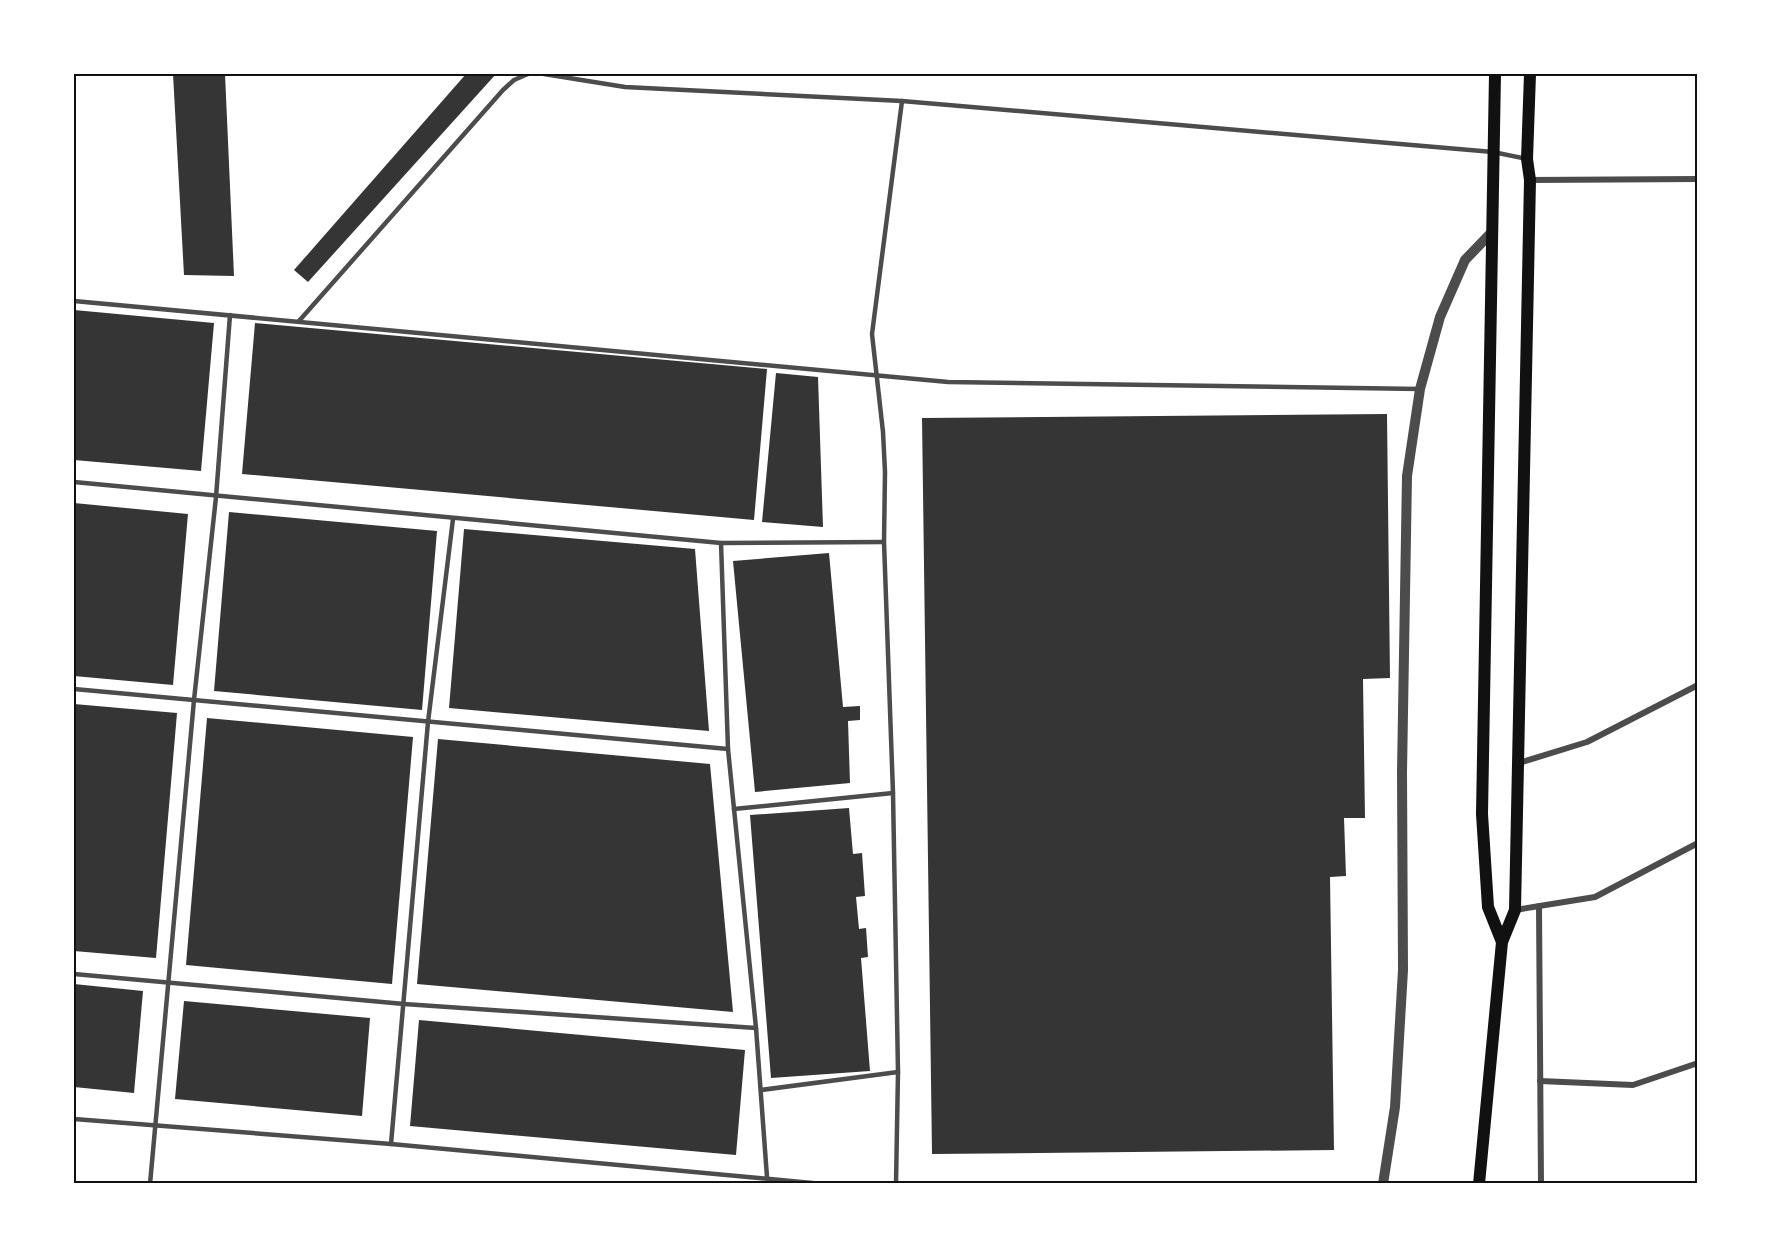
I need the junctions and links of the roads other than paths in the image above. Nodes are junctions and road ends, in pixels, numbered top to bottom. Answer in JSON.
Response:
{"nodes":[{"id":1,"x":528,"y":74,"type":"edge"},
{"id":2,"x":544,"y":74,"type":"edge"},
{"id":3,"x":1495,"y":74,"type":"edge"},
{"id":4,"x":1529,"y":74,"type":"edge"},
{"id":5,"x":902,"y":101,"type":"junction"},
{"id":6,"x":1493,"y":152,"type":"junction"},
{"id":7,"x":1527,"y":159,"type":"junction"},
{"id":8,"x":1698,"y":179,"type":"edge"},
{"id":9,"x":1530,"y":180,"type":"junction"},
{"id":10,"x":1491,"y":232,"type":"junction"},
{"id":11,"x":74,"y":301,"type":"edge"},
{"id":12,"x":230,"y":315,"type":"junction"},
{"id":13,"x":299,"y":321,"type":"junction"},
{"id":14,"x":876,"y":374,"type":"junction"},
{"id":15,"x":1420,"y":389,"type":"junction"},
{"id":16,"x":74,"y":482,"type":"edge"},
{"id":17,"x":216,"y":496,"type":"junction"},
{"id":18,"x":453,"y":519,"type":"junction"},
{"id":19,"x":884,"y":542,"type":"junction"},
{"id":20,"x":722,"y":543,"type":"junction"},
{"id":21,"x":1698,"y":685,"type":"edge"},
{"id":22,"x":74,"y":689,"type":"edge"},
{"id":23,"x":194,"y":700,"type":"junction"},
{"id":24,"x":428,"y":722,"type":"junction"},
{"id":25,"x":728,"y":749,"type":"junction"},
{"id":26,"x":1519,"y":763,"type":"junction"},
{"id":27,"x":894,"y":793,"type":"junction"},
{"id":28,"x":734,"y":809,"type":"junction"},
{"id":29,"x":1698,"y":843,"type":"edge"},
{"id":30,"x":1539,"y":906,"type":"junction"},
{"id":31,"x":1515,"y":910,"type":"junction"},
{"id":32,"x":1502,"y":942,"type":"junction"},
{"id":33,"x":74,"y":974,"type":"edge"},
{"id":34,"x":169,"y":982,"type":"junction"},
{"id":35,"x":404,"y":1004,"type":"junction"},
{"id":36,"x":756,"y":1028,"type":"junction"},
{"id":37,"x":1698,"y":1063,"type":"edge"},
{"id":38,"x":898,"y":1072,"type":"junction"},
{"id":39,"x":1540,"y":1081,"type":"junction"},
{"id":40,"x":761,"y":1090,"type":"junction"},
{"id":41,"x":74,"y":1119,"type":"edge"},
{"id":42,"x":157,"y":1125,"type":"junction"},
{"id":43,"x":391,"y":1144,"type":"junction"},
{"id":44,"x":766,"y":1177,"type":"junction"},
{"id":45,"x":150,"y":1184,"type":"edge"},
{"id":46,"x":823,"y":1184,"type":"edge"},
{"id":47,"x":896,"y":1184,"type":"edge"},
{"id":48,"x":1383,"y":1184,"type":"edge"},
{"id":49,"x":1479,"y":1184,"type":"edge"},
{"id":50,"x":1540,"y":1184,"type":"edge"}],
"edges":[{"from":1,"to":13,"type":"lane"},
{"from":2,"to":5,"type":"lane"},
{"from":3,"to":6,"type":"main road"},
{"from":4,"to":7,"type":"main road"},
{"from":5,"to":6,"type":"lane"},
{"from":5,"to":14,"type":"lane"},
{"from":6,"to":7,"type":"lane"},
{"from":6,"to":10,"type":"main road"},
{"from":7,"to":9,"type":"main road"},
{"from":8,"to":9,"type":"street"},
{"from":9,"to":26,"type":"main road"},
{"from":10,"to":15,"type":"street"},
{"from":10,"to":32,"type":"main road"},
{"from":11,"to":12,"type":"lane"},
{"from":12,"to":13,"type":"lane"},
{"from":12,"to":17,"type":"lane"},
{"from":13,"to":14,"type":"lane"},
{"from":14,"to":15,"type":"lane"},
{"from":14,"to":19,"type":"lane"},
{"from":15,"to":48,"type":"street"},
{"from":16,"to":17,"type":"lane"},
{"from":17,"to":18,"type":"lane"},
{"from":17,"to":23,"type":"lane"},
{"from":18,"to":20,"type":"lane"},
{"from":18,"to":24,"type":"lane"},
{"from":19,"to":20,"type":"lane"},
{"from":19,"to":27,"type":"lane"},
{"from":20,"to":25,"type":"lane"},
{"from":21,"to":26,"type":"street"},
{"from":22,"to":23,"type":"lane"},
{"from":23,"to":24,"type":"lane"},
{"from":23,"to":34,"type":"lane"},
{"from":24,"to":25,"type":"lane"},
{"from":24,"to":35,"type":"lane"},
{"from":25,"to":28,"type":"lane"},
{"from":26,"to":31,"type":"main road"},
{"from":27,"to":28,"type":"lane"},
{"from":27,"to":38,"type":"lane"},
{"from":28,"to":36,"type":"lane"},
{"from":29,"to":30,"type":"street"},
{"from":30,"to":31,"type":"street"},
{"from":30,"to":39,"type":"street"},
{"from":31,"to":32,"type":"main road"},
{"from":32,"to":49,"type":"main road"},
{"from":33,"to":34,"type":"lane"},
{"from":34,"to":35,"type":"lane"},
{"from":34,"to":42,"type":"lane"},
{"from":35,"to":36,"type":"lane"},
{"from":35,"to":43,"type":"lane"},
{"from":36,"to":40,"type":"lane"},
{"from":37,"to":39,"type":"street"},
{"from":38,"to":40,"type":"lane"},
{"from":38,"to":47,"type":"lane"},
{"from":39,"to":50,"type":"street"},
{"from":40,"to":44,"type":"lane"},
{"from":41,"to":42,"type":"lane"},
{"from":42,"to":43,"type":"lane"},
{"from":42,"to":45,"type":"lane"},
{"from":43,"to":44,"type":"lane"},
{"from":44,"to":46,"type":"lane"}]}
